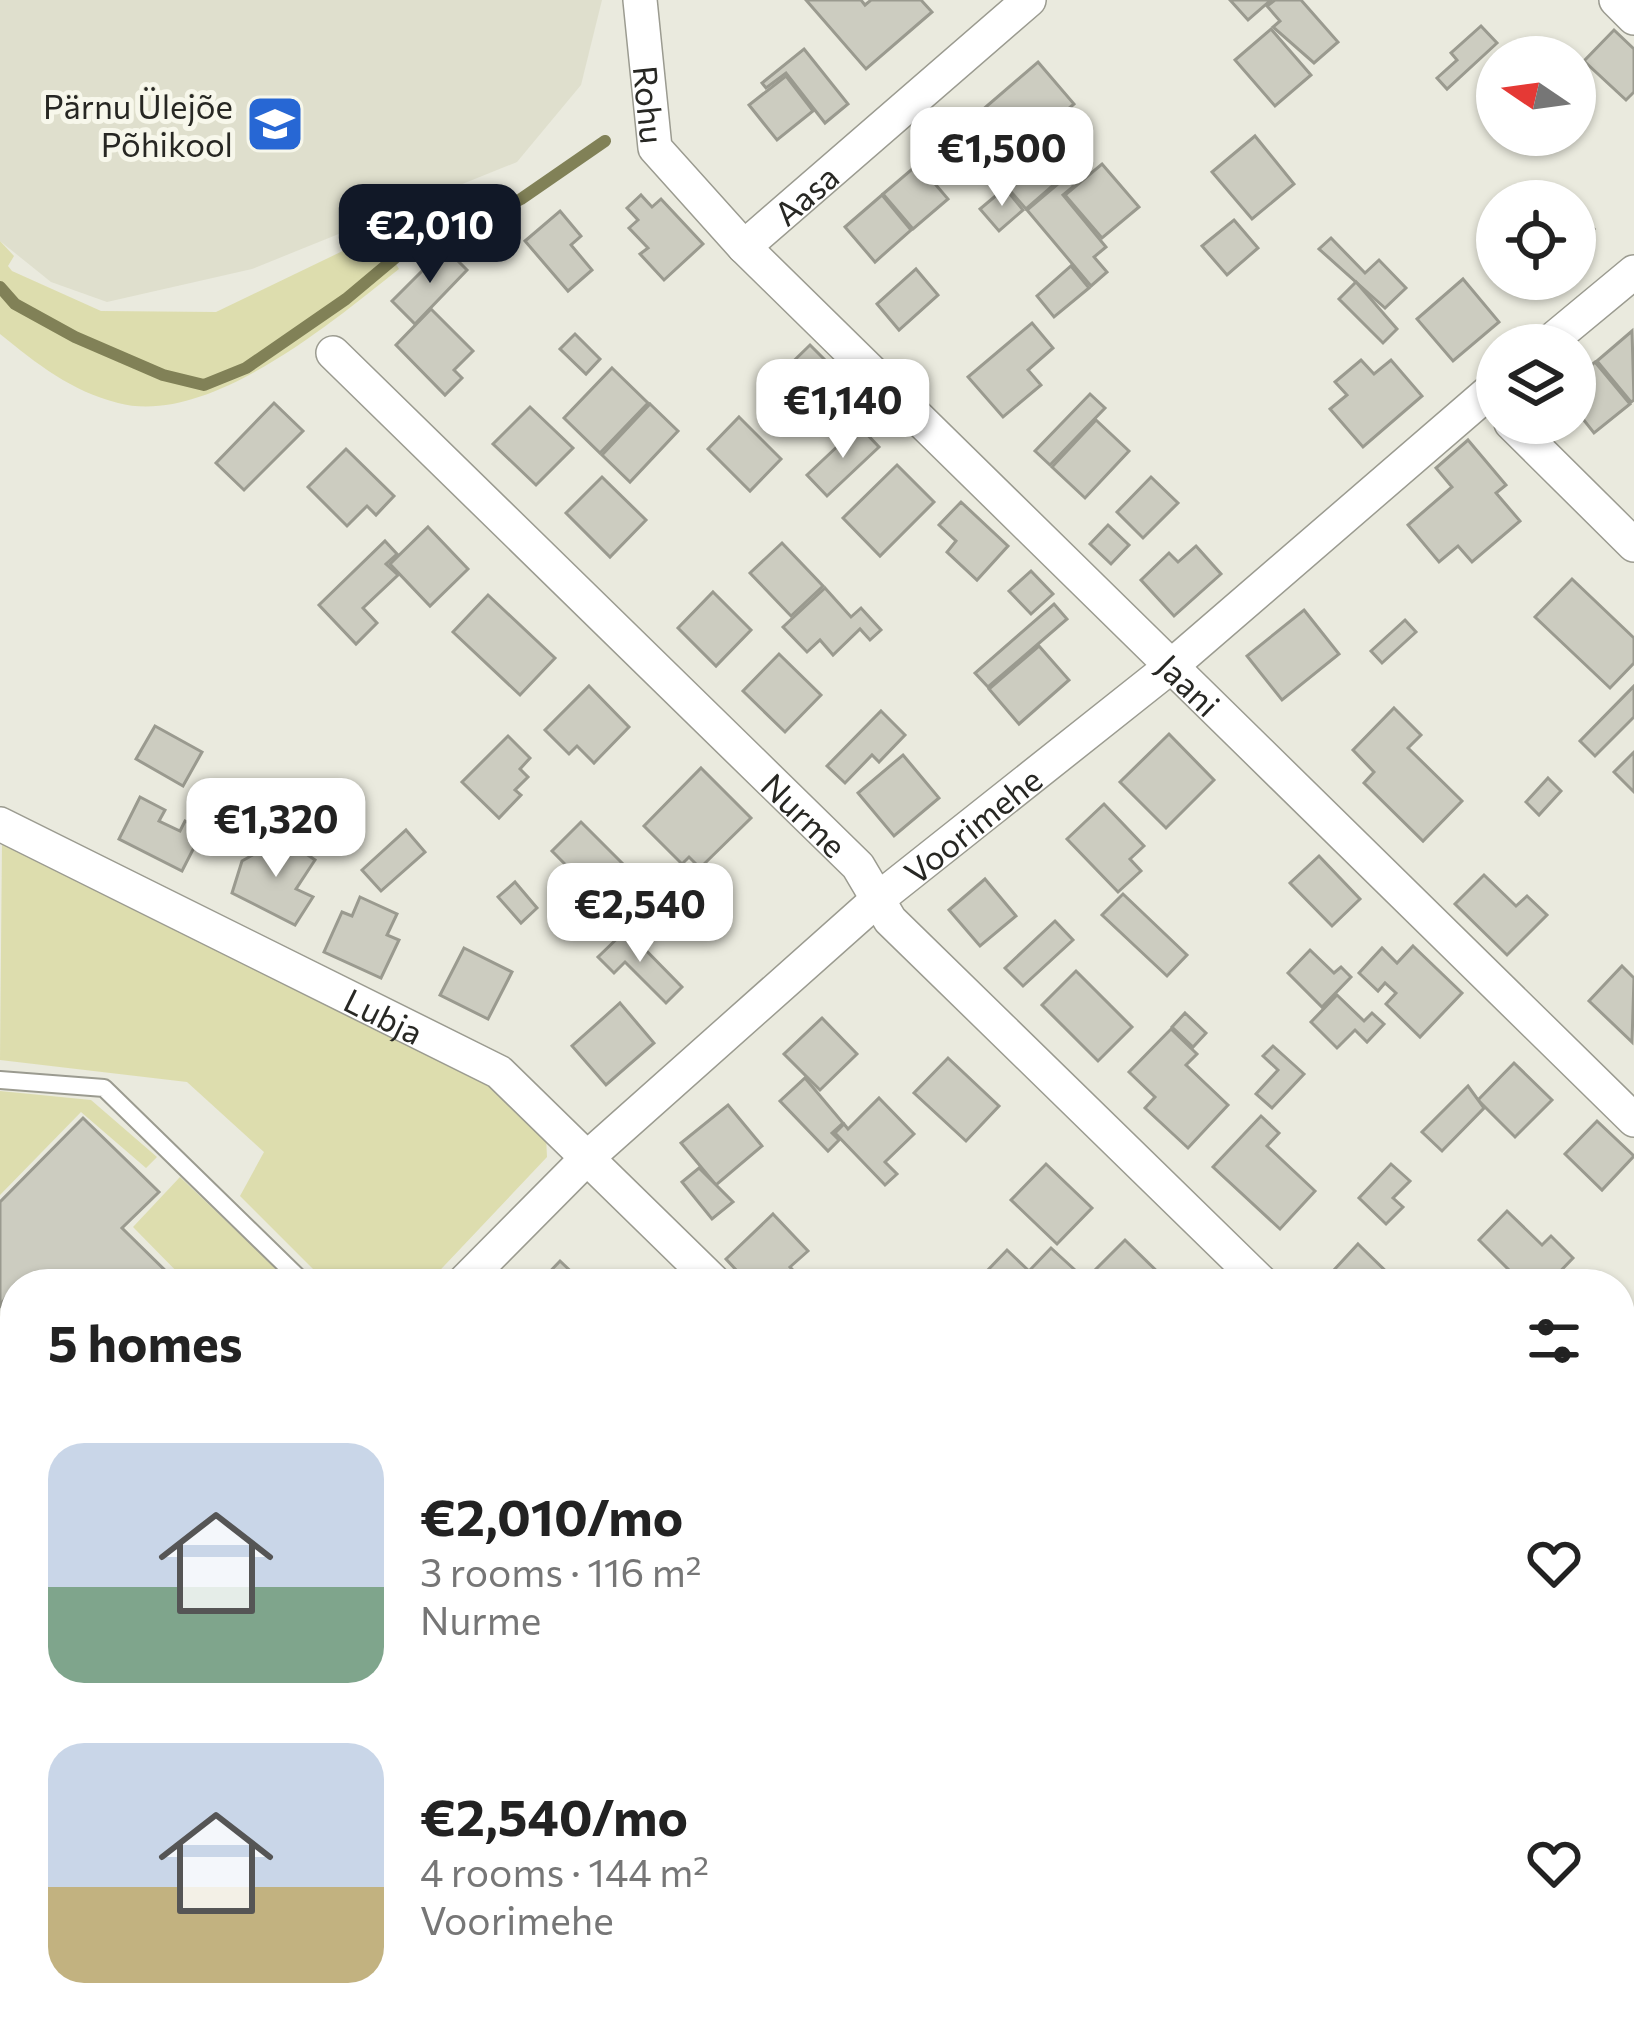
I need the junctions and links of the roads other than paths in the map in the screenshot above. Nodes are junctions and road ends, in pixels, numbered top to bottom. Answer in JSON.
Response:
{"nodes":[{"id":1,"x":640,"y":0,"type":"edge"},
{"id":2,"x":1029,"y":0,"type":"edge"},
{"id":3,"x":1616,"y":0,"type":"edge"},
{"id":4,"x":1634,"y":18,"type":"edge"},
{"id":5,"x":744,"y":247,"type":"junction"},
{"id":6,"x":1634,"y":272,"type":"edge"},
{"id":7,"x":1571,"y":324,"type":"edge"},
{"id":8,"x":333,"y":353,"type":"dead end"},
{"id":9,"x":1476,"y":410,"type":"edge"},
{"id":10,"x":1531,"y":444,"type":"edge"},
{"id":11,"x":1634,"y":545,"type":"edge"},
{"id":12,"x":1169,"y":668,"type":"junction"},
{"id":13,"x":0,"y":824,"type":"edge"},
{"id":14,"x":878,"y":899,"type":"junction"},
{"id":15,"x":0,"y":1080,"type":"edge"},
{"id":16,"x":1634,"y":1120,"type":"edge"},
{"id":17,"x":587,"y":1158,"type":"junction"},
{"id":18,"x":290,"y":1269,"type":"edge"},
{"id":19,"x":477,"y":1269,"type":"edge"},
{"id":20,"x":701,"y":1269,"type":"edge"},
{"id":21,"x":1248,"y":1269,"type":"edge"}],
"edges":[{"from":1,"to":5,"type":"street","name":"Rohu"},
{"from":2,"to":5,"type":"street","name":"Aasa"},
{"from":3,"to":4,"type":"street"},
{"from":5,"to":12,"type":"street","name":"Jaani"},
{"from":6,"to":7,"type":"street"},
{"from":8,"to":14,"type":"street","name":"Nurme"},
{"from":9,"to":12,"type":"street","name":"Voorimehe"},
{"from":10,"to":11,"type":"street"},
{"from":12,"to":14,"type":"street","name":"Voorimehe"},
{"from":12,"to":16,"type":"street","name":"Jaani"},
{"from":13,"to":17,"type":"street","name":"Lubja"},
{"from":14,"to":17,"type":"street","name":"Voorimehe"},
{"from":14,"to":21,"type":"street","name":"Nurme"},
{"from":15,"to":18,"type":"lane"},
{"from":17,"to":19,"type":"street","name":"Voorimehe"},
{"from":17,"to":20,"type":"street","name":"Lubja"}]}
